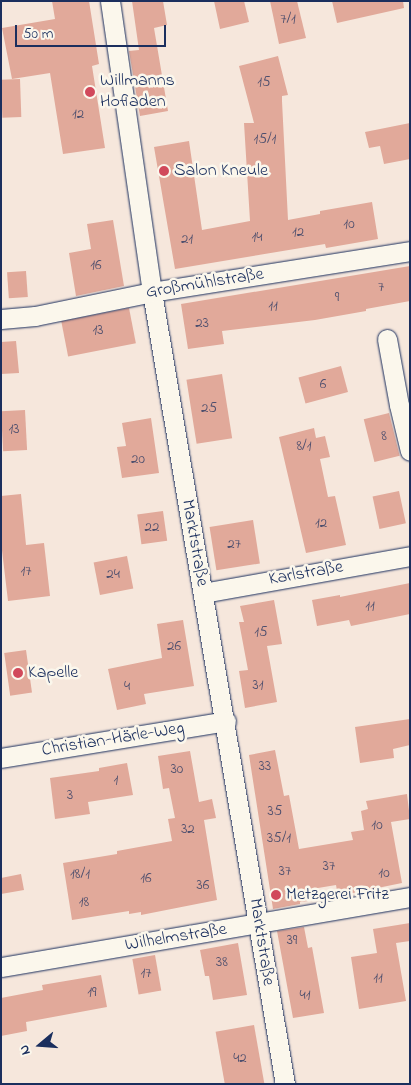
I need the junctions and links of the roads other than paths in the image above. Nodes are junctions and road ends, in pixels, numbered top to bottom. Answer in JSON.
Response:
{"nodes":[{"id":1,"x":110,"y":1,"type":"edge"},
{"id":2,"x":410,"y":251,"type":"edge"},
{"id":3,"x":152,"y":292,"type":"junction"},
{"id":4,"x":1,"y":319,"type":"edge"},
{"id":5,"x":387,"y":339,"type":"dead end"},
{"id":6,"x":410,"y":450,"type":"edge"},
{"id":7,"x":410,"y":556,"type":"edge"},
{"id":8,"x":203,"y":592,"type":"junction"},
{"id":9,"x":226,"y":722,"type":"junction"},
{"id":10,"x":1,"y":758,"type":"edge"},
{"id":11,"x":410,"y":897,"type":"edge"},
{"id":12,"x":258,"y":924,"type":"junction"},
{"id":13,"x":1,"y":967,"type":"edge"},
{"id":14,"x":285,"y":1084,"type":"edge"}],
"edges":[{"from":1,"to":3,"type":"street","name":"Marktstraße"},
{"from":2,"to":3,"type":"street","name":"Großmühlstraße"},
{"from":3,"to":4,"type":"street","name":"Großmühlstraße"},
{"from":3,"to":8,"type":"street","name":"Marktstraße"},
{"from":5,"to":6,"type":"street"},
{"from":7,"to":8,"type":"street","name":"Karlstraße"},
{"from":8,"to":9,"type":"street","name":"Marktstraße"},
{"from":9,"to":10,"type":"street","name":"Christian-Härle-Weg"},
{"from":9,"to":12,"type":"street","name":"Marktstraße"},
{"from":11,"to":12,"type":"street","name":"Wilhelmstraße"},
{"from":12,"to":13,"type":"street","name":"Wilhelmstraße"},
{"from":12,"to":14,"type":"street","name":"Marktstraße"}]}
